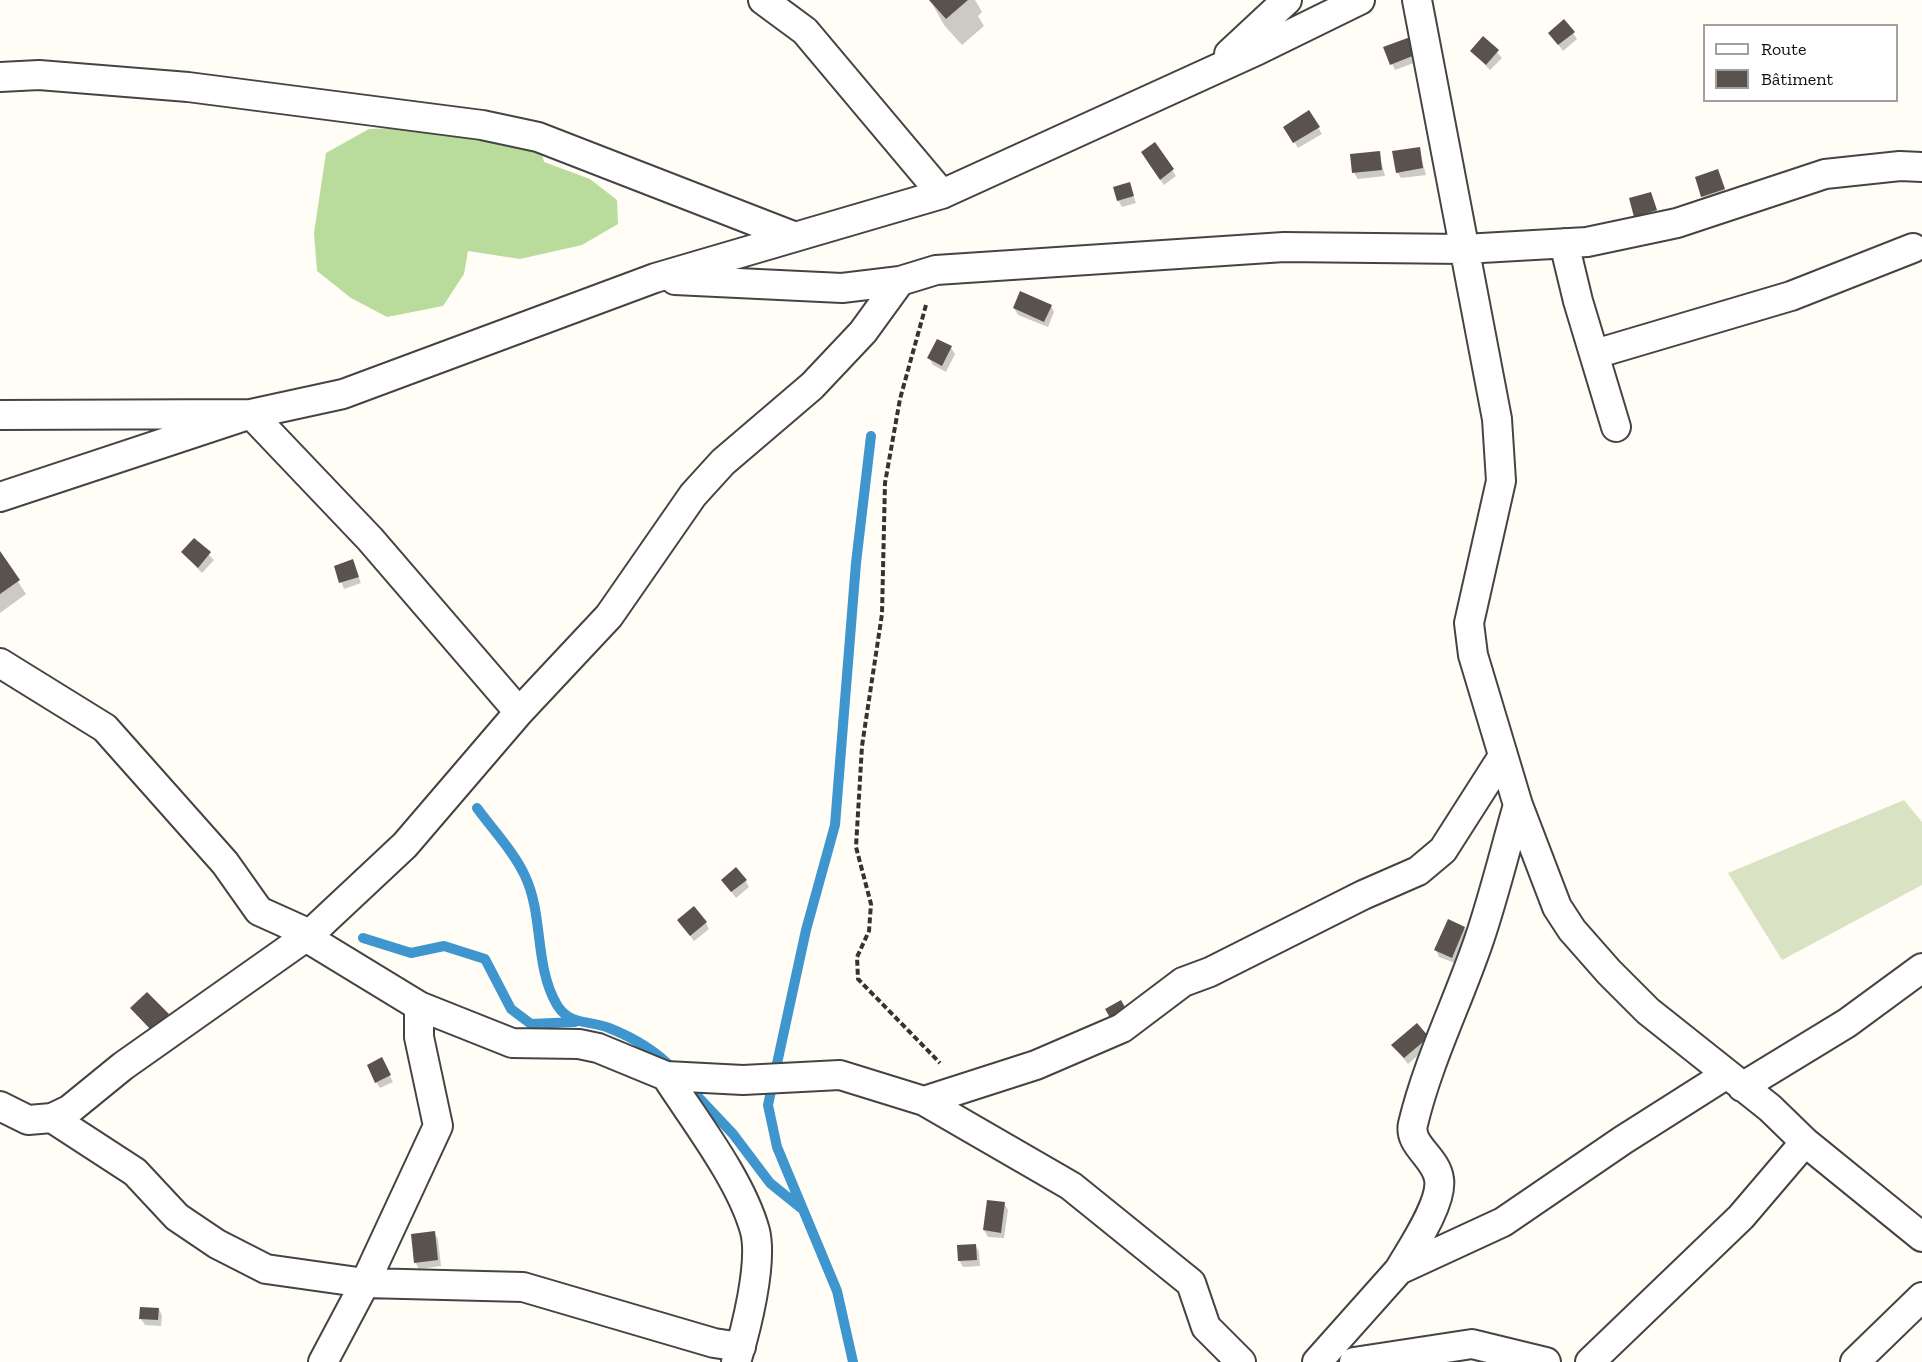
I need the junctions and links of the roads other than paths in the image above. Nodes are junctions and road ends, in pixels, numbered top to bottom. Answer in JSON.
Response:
{"nodes":[{"id":1,"x":763,"y":0,"type":"edge"},
{"id":2,"x":801,"y":0,"type":"edge"},
{"id":3,"x":1287,"y":0,"type":"edge"},
{"id":4,"x":1360,"y":0,"type":"edge"},
{"id":5,"x":1417,"y":0,"type":"edge"},
{"id":6,"x":805,"y":31,"type":"junction"},
{"id":7,"x":1211,"y":72,"type":"junction"},
{"id":8,"x":0,"y":77,"type":"edge"},
{"id":9,"x":1922,"y":167,"type":"edge"},
{"id":10,"x":942,"y":194,"type":"junction"},
{"id":11,"x":793,"y":236,"type":"junction"},
{"id":12,"x":1564,"y":243,"type":"junction"},
{"id":13,"x":1913,"y":248,"type":"dead end"},
{"id":14,"x":1464,"y":249,"type":"junction"},
{"id":15,"x":655,"y":278,"type":"junction"},
{"id":16,"x":900,"y":281,"type":"junction"},
{"id":17,"x":1594,"y":354,"type":"junction"},
{"id":18,"x":251,"y":414,"type":"junction"},
{"id":19,"x":0,"y":415,"type":"edge"},
{"id":20,"x":1616,"y":427,"type":"dead end"},
{"id":21,"x":0,"y":497,"type":"edge"},
{"id":22,"x":0,"y":663,"type":"edge"},
{"id":23,"x":519,"y":712,"type":"junction"},
{"id":24,"x":1503,"y":756,"type":"junction"},
{"id":25,"x":1518,"y":805,"type":"junction"},
{"id":26,"x":310,"y":934,"type":"junction"},
{"id":27,"x":1922,"y":968,"type":"edge"},
{"id":28,"x":1910,"y":982,"type":"edge"},
{"id":29,"x":419,"y":1006,"type":"junction"},
{"id":30,"x":666,"y":1076,"type":"junction"},
{"id":31,"x":1735,"y":1080,"type":"junction"},
{"id":32,"x":924,"y":1101,"type":"junction"},
{"id":33,"x":0,"y":1106,"type":"edge"},
{"id":34,"x":52,"y":1118,"type":"junction"},
{"id":35,"x":1806,"y":1142,"type":"junction"},
{"id":36,"x":1922,"y":1236,"type":"edge"},
{"id":37,"x":1399,"y":1270,"type":"junction"},
{"id":38,"x":365,"y":1283,"type":"junction"},
{"id":39,"x":1922,"y":1297,"type":"edge"},
{"id":40,"x":738,"y":1355,"type":"edge"},
{"id":41,"x":323,"y":1362,"type":"edge"},
{"id":42,"x":1241,"y":1362,"type":"edge"},
{"id":43,"x":1317,"y":1362,"type":"edge"},
{"id":44,"x":1354,"y":1362,"type":"edge"},
{"id":45,"x":1546,"y":1362,"type":"edge"},
{"id":46,"x":1590,"y":1362,"type":"edge"},
{"id":47,"x":1854,"y":1362,"type":"edge"}],
"edges":[{"from":1,"to":6,"type":"street"},
{"from":2,"to":6,"type":"street"},
{"from":3,"to":7,"type":"street"},
{"from":4,"to":7,"type":"street"},
{"from":5,"to":14,"type":"street"},
{"from":6,"to":10,"type":"street"},
{"from":7,"to":10,"type":"street"},
{"from":8,"to":11,"type":"street"},
{"from":9,"to":12,"type":"street"},
{"from":10,"to":11,"type":"street"},
{"from":11,"to":15,"type":"street"},
{"from":12,"to":14,"type":"street"},
{"from":12,"to":17,"type":"street"},
{"from":13,"to":17,"type":"street"},
{"from":14,"to":16,"type":"street"},
{"from":14,"to":24,"type":"street"},
{"from":15,"to":16,"type":"street"},
{"from":15,"to":18,"type":"street"},
{"from":16,"to":23,"type":"street"},
{"from":17,"to":20,"type":"street"},
{"from":18,"to":19,"type":"street"},
{"from":18,"to":21,"type":"street"},
{"from":18,"to":23,"type":"street"},
{"from":22,"to":26,"type":"street"},
{"from":23,"to":26,"type":"street"},
{"from":24,"to":25,"type":"street"},
{"from":24,"to":32,"type":"street"},
{"from":25,"to":31,"type":"street"},
{"from":25,"to":37,"type":"street"},
{"from":26,"to":29,"type":"street"},
{"from":26,"to":34,"type":"street"},
{"from":27,"to":28,"type":"street"},
{"from":28,"to":31,"type":"street"},
{"from":29,"to":30,"type":"street"},
{"from":29,"to":38,"type":"street"},
{"from":30,"to":32,"type":"street"},
{"from":30,"to":40,"type":"street"},
{"from":31,"to":35,"type":"street"},
{"from":31,"to":37,"type":"street"},
{"from":32,"to":42,"type":"street"},
{"from":33,"to":34,"type":"street"},
{"from":34,"to":38,"type":"street"},
{"from":35,"to":36,"type":"street"},
{"from":35,"to":46,"type":"street"},
{"from":37,"to":43,"type":"street"},
{"from":38,"to":40,"type":"street"},
{"from":38,"to":41,"type":"street"},
{"from":39,"to":47,"type":"street"},
{"from":44,"to":45,"type":"street"}]}
